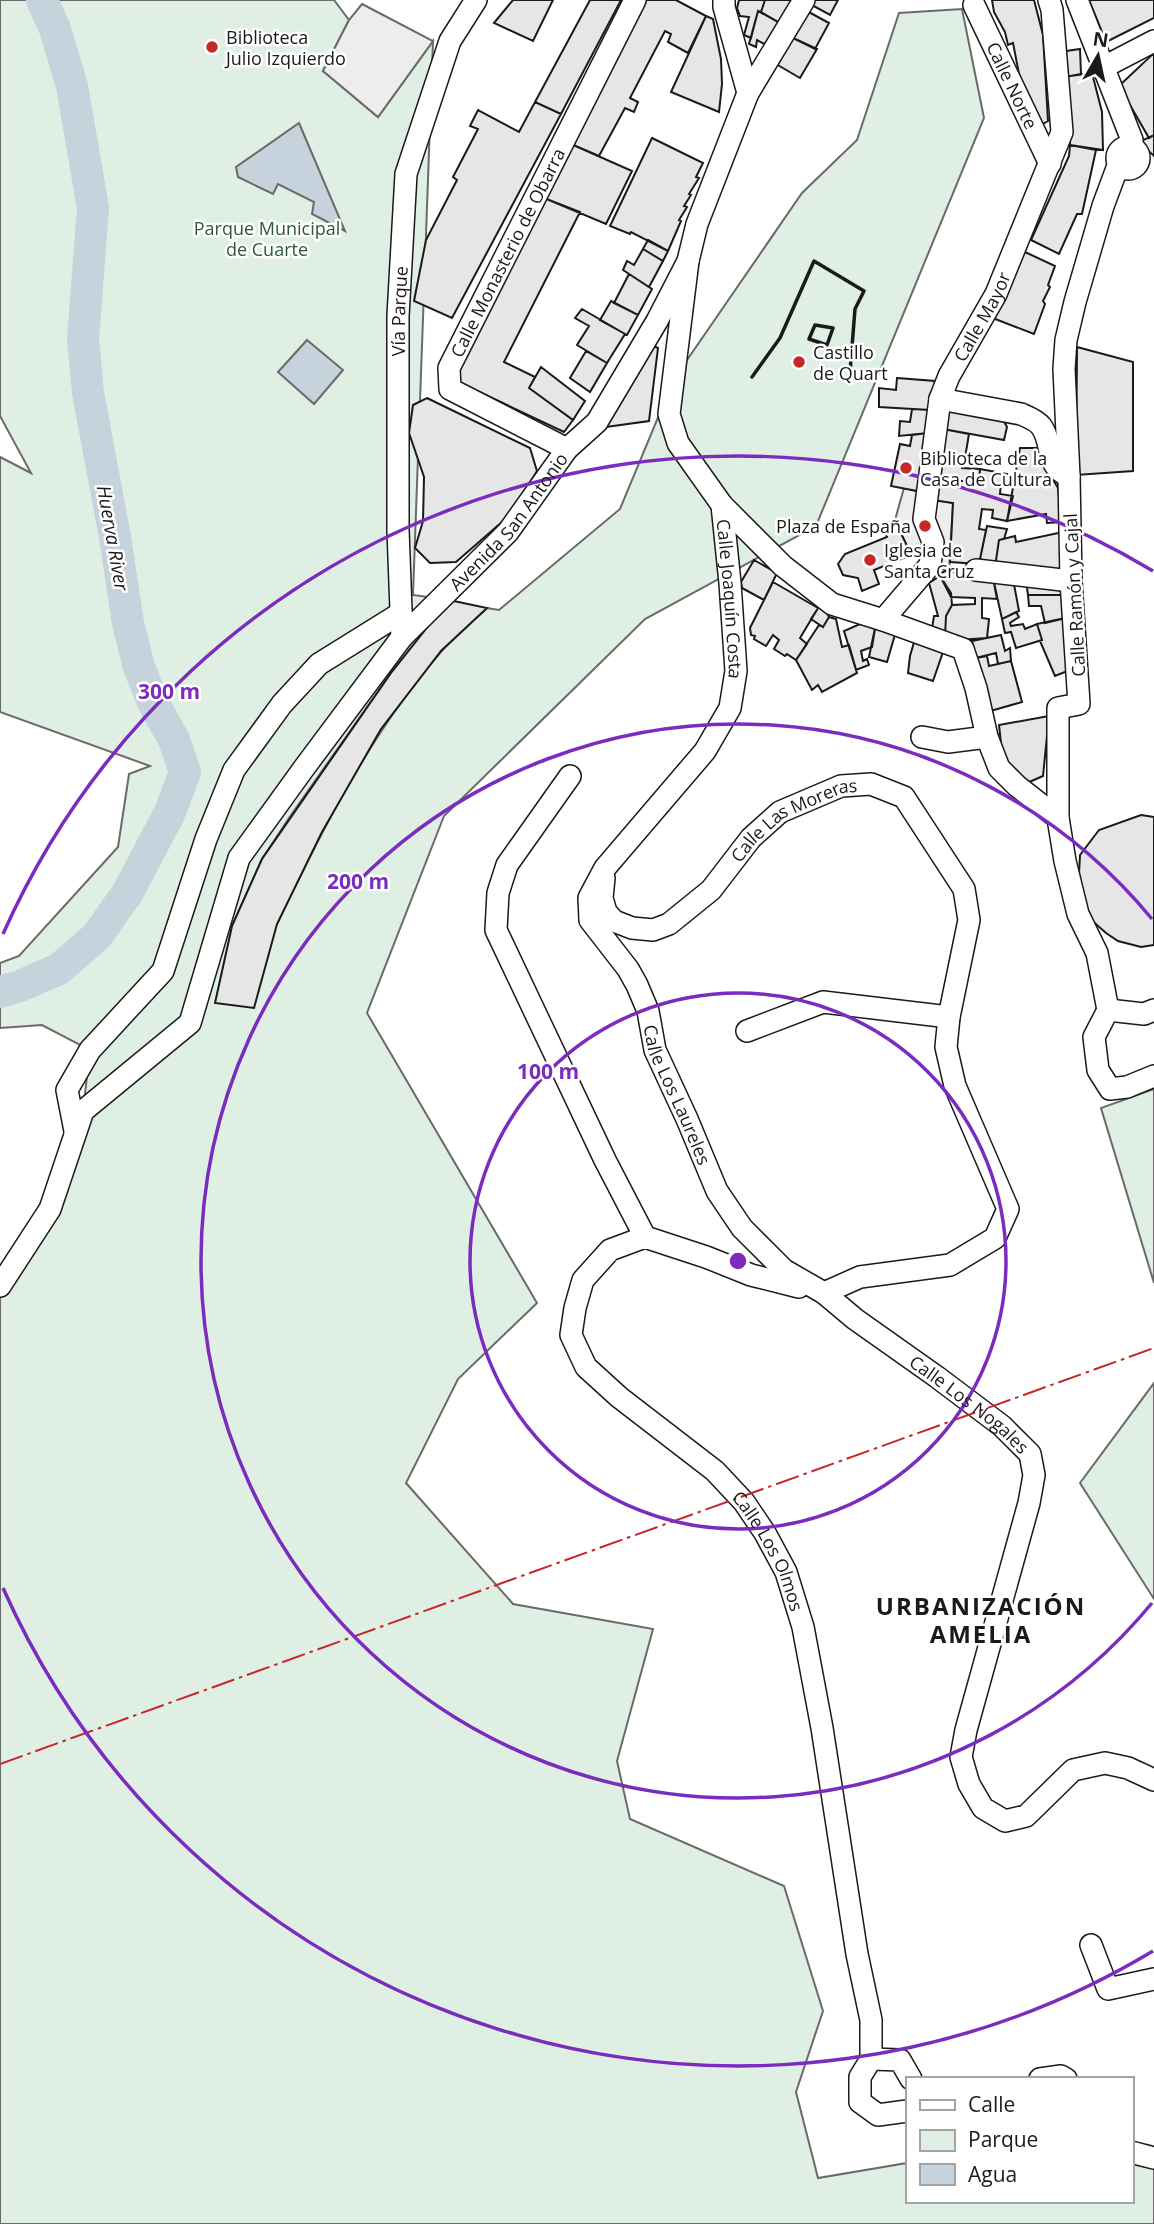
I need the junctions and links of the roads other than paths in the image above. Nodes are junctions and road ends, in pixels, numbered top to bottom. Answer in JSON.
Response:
{"nodes":[{"id":1,"x":476,"y":0,"type":"edge"},
{"id":2,"x":635,"y":0,"type":"edge"},
{"id":3,"x":804,"y":0,"type":"edge"},
{"id":4,"x":1049,"y":0,"type":"edge"},
{"id":5,"x":1077,"y":0,"type":"edge"},
{"id":6,"x":720,"y":2,"type":"edge"},
{"id":7,"x":974,"y":5,"type":"dead end"},
{"id":8,"x":1154,"y":41,"type":"edge"},
{"id":9,"x":1104,"y":67,"type":"junction"},
{"id":10,"x":748,"y":93,"type":"junction"},
{"id":11,"x":1132,"y":161,"type":"edge"},
{"id":12,"x":1050,"y":164,"type":"junction"},
{"id":13,"x":688,"y":261,"type":"junction"},
{"id":14,"x":940,"y":399,"type":"junction"},
{"id":15,"x":567,"y":449,"type":"junction"},
{"id":16,"x":1069,"y":476,"type":"junction"},
{"id":17,"x":722,"y":505,"type":"junction"},
{"id":18,"x":976,"y":570,"type":"dead end"},
{"id":19,"x":1071,"y":580,"type":"junction"},
{"id":20,"x":401,"y":613,"type":"junction"},
{"id":21,"x":883,"y":620,"type":"junction"},
{"id":22,"x":402,"y":637,"type":"junction"},
{"id":23,"x":922,"y":737,"type":"dead end"},
{"id":24,"x":987,"y":737,"type":"junction"},
{"id":25,"x":570,"y":776,"type":"dead end"},
{"id":26,"x":1058,"y":818,"type":"junction"},
{"id":27,"x":605,"y":869,"type":"junction"},
{"id":28,"x":1108,"y":1010,"type":"junction"},
{"id":29,"x":1154,"y":1010,"type":"edge"},
{"id":30,"x":949,"y":1017,"type":"junction"},
{"id":31,"x":747,"y":1031,"type":"dead end"},
{"id":32,"x":1154,"y":1076,"type":"edge"},
{"id":33,"x":75,"y":1133,"type":"junction"},
{"id":34,"x":645,"y":1237,"type":"junction"},
{"id":35,"x":0,"y":1286,"type":"edge"},
{"id":36,"x":824,"y":1293,"type":"junction"},
{"id":37,"x":1154,"y":1780,"type":"edge"},
{"id":38,"x":1091,"y":1945,"type":"dead end"},
{"id":39,"x":1154,"y":1979,"type":"edge"},
{"id":40,"x":871,"y":2059,"type":"junction"},
{"id":41,"x":910,"y":2077,"type":"edge"},
{"id":42,"x":906,"y":2111,"type":"edge"},
{"id":43,"x":1133,"y":2153,"type":"edge"},
{"id":44,"x":1154,"y":2158,"type":"edge"}],
"edges":[{"from":1,"to":20,"type":"street","name":"Vía Parque"},
{"from":2,"to":15,"type":"street","name":"Calle Monasterio de Obarra"},
{"from":3,"to":10,"type":"street","name":"Avenida San Antonio"},
{"from":4,"to":12,"type":"street","name":"Calle Mayor"},
{"from":5,"to":9,"type":"street","name":"Calle Ramón y Cajal"},
{"from":6,"to":10,"type":"street"},
{"from":7,"to":12,"type":"street","name":"Calle Norte"},
{"from":8,"to":9,"type":"street"},
{"from":9,"to":11,"type":"street","name":"Calle Ramón y Cajal"},
{"from":10,"to":13,"type":"street","name":"Avenida San Antonio"},
{"from":11,"to":16,"type":"street","name":"Calle Ramón y Cajal"},
{"from":12,"to":14,"type":"street","name":"Calle Mayor"},
{"from":13,"to":15,"type":"street","name":"Avenida San Antonio"},
{"from":13,"to":17,"type":"street","name":"Calle Joaquín Costa"},
{"from":14,"to":16,"type":"street"},
{"from":14,"to":21,"type":"street","name":"Calle Mayor"},
{"from":15,"to":22,"type":"street","name":"Avenida San Antonio"},
{"from":16,"to":19,"type":"street","name":"Calle Ramón y Cajal"},
{"from":17,"to":21,"type":"street"},
{"from":17,"to":27,"type":"street","name":"Calle Joaquín Costa"},
{"from":18,"to":19,"type":"street"},
{"from":19,"to":26,"type":"street","name":"Calle Ramón y Cajal"},
{"from":20,"to":22,"type":"street","name":"Vía Parque"},
{"from":20,"to":33,"type":"street"},
{"from":21,"to":24,"type":"street"},
{"from":22,"to":33,"type":"street","name":"Avenida San Antonio"},
{"from":23,"to":24,"type":"street"},
{"from":24,"to":26,"type":"street"},
{"from":25,"to":34,"type":"street"},
{"from":26,"to":28,"type":"street","name":"Calle Ramón y Cajal"},
{"from":27,"to":30,"type":"street","name":"Calle Las Moreras"},
{"from":27,"to":36,"type":"street","name":"Calle Los Laureles"},
{"from":28,"to":29,"type":"street"},
{"from":28,"to":32,"type":"street"},
{"from":30,"to":31,"type":"street"},
{"from":30,"to":36,"type":"street","name":"Calle Las Moreras"},
{"from":33,"to":35,"type":"street"},
{"from":34,"to":36,"type":"street"},
{"from":34,"to":40,"type":"street","name":"Calle Los Olmos"},
{"from":36,"to":37,"type":"street","name":"Calle Los Nogales"},
{"from":38,"to":39,"type":"street"},
{"from":40,"to":41,"type":"street"},
{"from":40,"to":42,"type":"street","name":"Calle Los Olmos"},
{"from":43,"to":44,"type":"street"}]}
